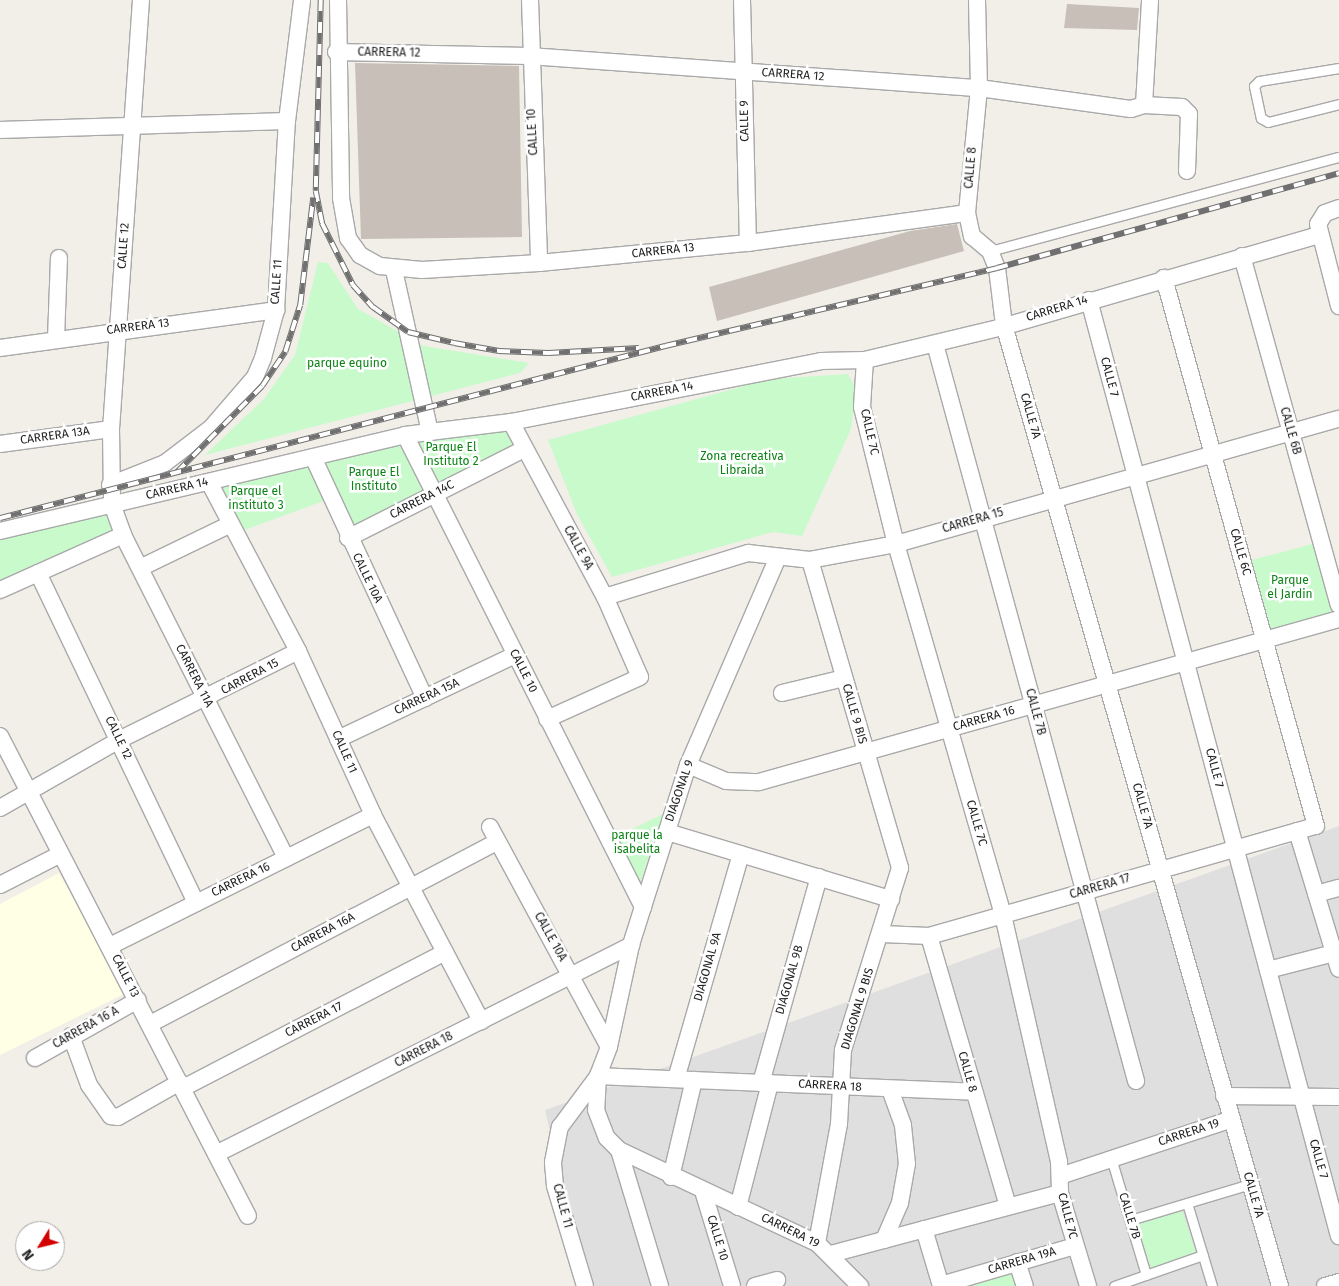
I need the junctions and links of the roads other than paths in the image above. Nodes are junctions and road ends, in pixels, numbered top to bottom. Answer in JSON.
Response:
{"nodes":[{"id":1,"x":141,"y":0,"type":"edge"},
{"id":2,"x":302,"y":0,"type":"edge"},
{"id":3,"x":338,"y":0,"type":"edge"},
{"id":4,"x":530,"y":0,"type":"edge"},
{"id":5,"x":742,"y":0,"type":"edge"},
{"id":6,"x":976,"y":0,"type":"edge"},
{"id":7,"x":1150,"y":0,"type":"edge"},
{"id":8,"x":336,"y":52,"type":"junction"},
{"id":9,"x":529,"y":56,"type":"junction"},
{"id":10,"x":1339,"y":68,"type":"edge"},
{"id":11,"x":744,"y":72,"type":"junction"},
{"id":12,"x":979,"y":88,"type":"junction"},
{"id":13,"x":1339,"y":104,"type":"edge"},
{"id":14,"x":1144,"y":105,"type":"junction"},
{"id":15,"x":287,"y":121,"type":"junction"},
{"id":16,"x":133,"y":126,"type":"junction"},
{"id":17,"x":0,"y":130,"type":"edge"},
{"id":18,"x":1339,"y":158,"type":"edge"},
{"id":19,"x":1187,"y":171,"type":"dead end"},
{"id":20,"x":1339,"y":208,"type":"edge"},
{"id":21,"x":967,"y":213,"type":"junction"},
{"id":22,"x":1318,"y":230,"type":"junction"},
{"id":23,"x":748,"y":243,"type":"junction"},
{"id":24,"x":990,"y":251,"type":"junction"},
{"id":25,"x":1242,"y":256,"type":"junction"},
{"id":26,"x":59,"y":258,"type":"dead end"},
{"id":27,"x":539,"y":263,"type":"junction"},
{"id":28,"x":394,"y":270,"type":"junction"},
{"id":29,"x":1164,"y":278,"type":"junction"},
{"id":30,"x":1089,"y":300,"type":"junction"},
{"id":31,"x":1339,"y":306,"type":"edge"},
{"id":32,"x":276,"y":310,"type":"junction"},
{"id":33,"x":1004,"y":325,"type":"junction"},
{"id":34,"x":117,"y":329,"type":"junction"},
{"id":35,"x":56,"y":339,"type":"junction"},
{"id":36,"x":935,"y":344,"type":"junction"},
{"id":37,"x":0,"y":348,"type":"edge"},
{"id":38,"x":865,"y":360,"type":"junction"},
{"id":39,"x":1339,"y":419,"type":"edge"},
{"id":40,"x":511,"y":422,"type":"junction"},
{"id":41,"x":111,"y":429,"type":"junction"},
{"id":42,"x":430,"y":432,"type":"junction"},
{"id":43,"x":1291,"y":433,"type":"junction"},
{"id":44,"x":405,"y":434,"type":"junction"},
{"id":45,"x":0,"y":444,"type":"edge"},
{"id":46,"x":524,"y":449,"type":"junction"},
{"id":47,"x":1213,"y":453,"type":"junction"},
{"id":48,"x":313,"y":457,"type":"junction"},
{"id":49,"x":1136,"y":476,"type":"junction"},
{"id":50,"x":209,"y":482,"type":"junction"},
{"id":51,"x":110,"y":493,"type":"junction"},
{"id":52,"x":434,"y":493,"type":"junction"},
{"id":53,"x":1054,"y":498,"type":"junction"},
{"id":54,"x":983,"y":519,"type":"junction"},
{"id":55,"x":231,"y":524,"type":"junction"},
{"id":56,"x":0,"y":531,"type":"edge"},
{"id":57,"x":123,"y":535,"type":"junction"},
{"id":58,"x":348,"y":538,"type":"junction"},
{"id":59,"x":896,"y":544,"type":"junction"},
{"id":60,"x":778,"y":557,"type":"junction"},
{"id":61,"x":810,"y":560,"type":"junction"},
{"id":62,"x":140,"y":568,"type":"junction"},
{"id":63,"x":38,"y":573,"type":"junction"},
{"id":64,"x":0,"y":590,"type":"edge"},
{"id":65,"x":605,"y":597,"type":"junction"},
{"id":66,"x":1339,"y":605,"type":"edge"},
{"id":67,"x":1339,"y":619,"type":"edge"},
{"id":68,"x":1264,"y":640,"type":"junction"},
{"id":69,"x":298,"y":651,"type":"junction"},
{"id":70,"x":516,"y":655,"type":"junction"},
{"id":71,"x":1186,"y":664,"type":"junction"},
{"id":72,"x":844,"y":678,"type":"junction"},
{"id":73,"x":1108,"y":686,"type":"junction"},
{"id":74,"x":782,"y":693,"type":"dead end"},
{"id":75,"x":425,"y":698,"type":"junction"},
{"id":76,"x":206,"y":700,"type":"junction"},
{"id":77,"x":1034,"y":706,"type":"junction"},
{"id":78,"x":547,"y":719,"type":"junction"},
{"id":79,"x":948,"y":730,"type":"junction"},
{"id":80,"x":0,"y":736,"type":"edge"},
{"id":81,"x":338,"y":739,"type":"junction"},
{"id":82,"x":119,"y":740,"type":"junction"},
{"id":83,"x":865,"y":753,"type":"junction"},
{"id":84,"x":688,"y":765,"type":"junction"},
{"id":85,"x":28,"y":792,"type":"junction"},
{"id":86,"x":0,"y":808,"type":"edge"},
{"id":87,"x":373,"y":815,"type":"junction"},
{"id":88,"x":1316,"y":826,"type":"joint"},
{"id":89,"x":490,"y":827,"type":"dead end"},
{"id":90,"x":1297,"y":831,"type":"junction"},
{"id":91,"x":666,"y":832,"type":"junction"},
{"id":92,"x":497,"y":842,"type":"junction"},
{"id":93,"x":1235,"y":849,"type":"junction"},
{"id":94,"x":61,"y":854,"type":"junction"},
{"id":95,"x":741,"y":854,"type":"junction"},
{"id":96,"x":286,"y":858,"type":"junction"},
{"id":97,"x":900,"y":868,"type":"joint"},
{"id":98,"x":1160,"y":870,"type":"junction"},
{"id":99,"x":819,"y":877,"type":"junction"},
{"id":100,"x":0,"y":886,"type":"edge"},
{"id":101,"x":410,"y":887,"type":"junction"},
{"id":102,"x":1339,"y":888,"type":"edge"},
{"id":103,"x":1084,"y":892,"type":"junction"},
{"id":104,"x":1316,"y":894,"type":"junction"},
{"id":105,"x":891,"y":899,"type":"junction"},
{"id":106,"x":196,"y":903,"type":"junction"},
{"id":107,"x":643,"y":906,"type":"junction"},
{"id":108,"x":1003,"y":915,"type":"junction"},
{"id":109,"x":882,"y":934,"type":"junction"},
{"id":110,"x":929,"y":936,"type":"junction"},
{"id":111,"x":631,"y":945,"type":"junction"},
{"id":112,"x":110,"y":946,"type":"junction"},
{"id":113,"x":445,"y":952,"type":"junction"},
{"id":114,"x":1337,"y":961,"type":"edge"},
{"id":115,"x":1268,"y":970,"type":"junction"},
{"id":116,"x":572,"y":976,"type":"junction"},
{"id":117,"x":138,"y":1000,"type":"junction"},
{"id":118,"x":481,"y":1021,"type":"junction"},
{"id":119,"x":150,"y":1024,"type":"junction"},
{"id":120,"x":71,"y":1036,"type":"junction"},
{"id":121,"x":608,"y":1048,"type":"junction"},
{"id":122,"x":35,"y":1058,"type":"dead end"},
{"id":123,"x":598,"y":1076,"type":"junction"},
{"id":124,"x":676,"y":1079,"type":"junction"},
{"id":125,"x":694,"y":1080,"type":"junction"},
{"id":126,"x":1136,"y":1081,"type":"dead end"},
{"id":127,"x":765,"y":1083,"type":"junction"},
{"id":128,"x":181,"y":1085,"type":"junction"},
{"id":129,"x":841,"y":1087,"type":"junction"},
{"id":130,"x":890,"y":1089,"type":"junction"},
{"id":131,"x":973,"y":1092,"type":"junction"},
{"id":132,"x":1224,"y":1096,"type":"junction"},
{"id":133,"x":1300,"y":1096,"type":"junction"},
{"id":134,"x":1339,"y":1097,"type":"edge"},
{"id":135,"x":1232,"y":1119,"type":"junction"},
{"id":136,"x":599,"y":1122,"type":"joint"},
{"id":137,"x":619,"y":1150,"type":"junction"},
{"id":138,"x":216,"y":1154,"type":"junction"},
{"id":139,"x":1111,"y":1158,"type":"junction"},
{"id":140,"x":671,"y":1176,"type":"junction"},
{"id":141,"x":1060,"y":1176,"type":"junction"},
{"id":142,"x":1250,"y":1184,"type":"junction"},
{"id":143,"x":703,"y":1191,"type":"junction"},
{"id":144,"x":1060,"y":1193,"type":"junction"},
{"id":145,"x":1187,"y":1203,"type":"junction"},
{"id":146,"x":1008,"y":1206,"type":"junction"},
{"id":147,"x":738,"y":1207,"type":"junction"},
{"id":148,"x":248,"y":1216,"type":"dead end"},
{"id":149,"x":1130,"y":1220,"type":"junction"},
{"id":150,"x":924,"y":1229,"type":"junction"},
{"id":151,"x":1339,"y":1236,"type":"edge"},
{"id":152,"x":884,"y":1240,"type":"junction"},
{"id":153,"x":817,"y":1243,"type":"junction"},
{"id":154,"x":1075,"y":1246,"type":"junction"},
{"id":155,"x":831,"y":1254,"type":"junction"},
{"id":156,"x":1203,"y":1255,"type":"junction"},
{"id":157,"x":1017,"y":1262,"type":"junction"},
{"id":158,"x":1146,"y":1275,"type":"junction"},
{"id":159,"x":777,"y":1280,"type":"dead end"},
{"id":160,"x":1339,"y":1282,"type":"edge"},
{"id":161,"x":585,"y":1286,"type":"edge"},
{"id":162,"x":660,"y":1286,"type":"edge"},
{"id":163,"x":732,"y":1286,"type":"edge"},
{"id":164,"x":755,"y":1286,"type":"edge"},
{"id":165,"x":860,"y":1286,"type":"edge"},
{"id":166,"x":941,"y":1286,"type":"edge"},
{"id":167,"x":1025,"y":1286,"type":"edge"},
{"id":168,"x":1088,"y":1286,"type":"edge"},
{"id":169,"x":1114,"y":1286,"type":"edge"},
{"id":170,"x":1212,"y":1286,"type":"edge"},
{"id":171,"x":1280,"y":1286,"type":"edge"},
{"id":172,"x":1325,"y":1286,"type":"edge"}],
"edges":[{"from":1,"to":16,"type":"street","name":"CALLE 12"},
{"from":2,"to":15,"type":"street","name":"CALLE 11"},
{"from":3,"to":8,"type":"street"},
{"from":4,"to":9,"type":"street","name":"CALLE 10"},
{"from":5,"to":11,"type":"street","name":"CALLE 9"},
{"from":6,"to":12,"type":"street","name":"CALLE 8"},
{"from":7,"to":14,"type":"street"},
{"from":8,"to":9,"type":"street","name":"CARRERA 12"},
{"from":8,"to":28,"type":"street","name":"CARRERA 13"},
{"from":9,"to":11,"type":"street","name":"CARRERA 12"},
{"from":9,"to":27,"type":"street","name":"CALLE 10"},
{"from":10,"to":13,"type":"lane"},
{"from":11,"to":12,"type":"street","name":"CARRERA 12"},
{"from":11,"to":23,"type":"street","name":"CALLE 9"},
{"from":12,"to":14,"type":"street","name":"CARRERA 12"},
{"from":12,"to":21,"type":"street","name":"CALLE 8"},
{"from":14,"to":19,"type":"street","name":"CARRERA 12"},
{"from":15,"to":16,"type":"street"},
{"from":15,"to":32,"type":"street","name":"CALLE 11"},
{"from":16,"to":17,"type":"street"},
{"from":16,"to":34,"type":"street","name":"CALLE 12"},
{"from":18,"to":24,"type":"lane"},
{"from":20,"to":22,"type":"street","name":"CARRERA 14"},
{"from":21,"to":23,"type":"street","name":"CARRERA 13"},
{"from":21,"to":24,"type":"street","name":"CALLE 8"},
{"from":22,"to":25,"type":"street","name":"CARRERA 14"},
{"from":22,"to":31,"type":"street"},
{"from":23,"to":27,"type":"street","name":"CARRERA 13"},
{"from":24,"to":33,"type":"street","name":"CALLE 8"},
{"from":25,"to":29,"type":"street","name":"CARRERA 14"},
{"from":25,"to":43,"type":"street","name":"CALLE 6B"},
{"from":26,"to":35,"type":"street"},
{"from":27,"to":28,"type":"street","name":"CARRERA 13"},
{"from":28,"to":42,"type":"street"},
{"from":29,"to":30,"type":"street","name":"CARRERA 14"},
{"from":29,"to":47,"type":"street","name":"CALLE 6C"},
{"from":30,"to":33,"type":"street","name":"CARRERA 14"},
{"from":30,"to":49,"type":"street","name":"CALLE 7"},
{"from":32,"to":34,"type":"street","name":"CARRERA 13"},
{"from":32,"to":51,"type":"street","name":"CALLE 11"},
{"from":33,"to":36,"type":"street","name":"CARRERA 14"},
{"from":33,"to":53,"type":"street","name":"CALLE 7A"},
{"from":34,"to":35,"type":"street","name":"CARRERA 13"},
{"from":34,"to":41,"type":"street","name":"CALLE 12"},
{"from":35,"to":37,"type":"street","name":"CARRERA 13"},
{"from":36,"to":38,"type":"street","name":"CARRERA 14"},
{"from":36,"to":54,"type":"street","name":"CALLE 7B"},
{"from":38,"to":40,"type":"street","name":"CARRERA 14"},
{"from":38,"to":59,"type":"street","name":"CALLE 7C"},
{"from":39,"to":43,"type":"street","name":"CARRERA 15"},
{"from":40,"to":42,"type":"street","name":"CARRERA 14"},
{"from":40,"to":46,"type":"street","name":"CALLE 9A"},
{"from":41,"to":45,"type":"street","name":"CARRERA 13A"},
{"from":41,"to":51,"type":"street","name":"CALLE 12"},
{"from":42,"to":44,"type":"street","name":"CARRERA 14"},
{"from":43,"to":47,"type":"street","name":"CARRERA 15"},
{"from":43,"to":66,"type":"street","name":"CALLE 6B"},
{"from":44,"to":48,"type":"street","name":"CARRERA 14"},
{"from":44,"to":52,"type":"street","name":"CALLE 10"},
{"from":46,"to":52,"type":"street","name":"CARRERA 14C"},
{"from":46,"to":65,"type":"street","name":"CALLE 9A"},
{"from":47,"to":49,"type":"street","name":"CARRERA 15"},
{"from":47,"to":68,"type":"street","name":"CALLE 6C"},
{"from":48,"to":50,"type":"street","name":"CARRERA 14"},
{"from":48,"to":58,"type":"street","name":"CALLE 10A"},
{"from":49,"to":53,"type":"street","name":"CARRERA 15"},
{"from":49,"to":71,"type":"street","name":"CALLE 7"},
{"from":50,"to":51,"type":"street","name":"CARRERA 14"},
{"from":50,"to":55,"type":"street","name":"CALLE 11"},
{"from":51,"to":56,"type":"street","name":"CARRERA 14"},
{"from":51,"to":57,"type":"street","name":"CARRERA 11A"},
{"from":52,"to":58,"type":"street","name":"CARRERA 14C"},
{"from":52,"to":70,"type":"street","name":"CALLE 10"},
{"from":53,"to":54,"type":"street","name":"CARRERA 15"},
{"from":53,"to":73,"type":"street","name":"CALLE 7A"},
{"from":54,"to":59,"type":"street","name":"CARRERA 15"},
{"from":54,"to":77,"type":"street","name":"CALLE 7B"},
{"from":55,"to":62,"type":"street"},
{"from":55,"to":69,"type":"street","name":"CALLE 11"},
{"from":57,"to":62,"type":"street","name":"CARRERA 11A"},
{"from":57,"to":63,"type":"street"},
{"from":58,"to":75,"type":"street","name":"CALLE 10A"},
{"from":59,"to":61,"type":"street","name":"CARRERA 15"},
{"from":59,"to":79,"type":"street","name":"CALLE 7C"},
{"from":60,"to":61,"type":"street","name":"CARRERA 15"},
{"from":60,"to":65,"type":"street","name":"CARRERA 15"},
{"from":60,"to":84,"type":"street","name":"DIAGONAL 9"},
{"from":61,"to":72,"type":"street","name":"CALLE 9 BIS"},
{"from":62,"to":76,"type":"street","name":"CARRERA 11A"},
{"from":63,"to":64,"type":"street"},
{"from":63,"to":82,"type":"street","name":"CALLE 12"},
{"from":65,"to":78,"type":"street","name":"CALLE 9A"},
{"from":67,"to":68,"type":"street","name":"CARRERA 16"},
{"from":68,"to":71,"type":"street","name":"CARRERA 16"},
{"from":68,"to":88,"type":"street","name":"CALLE 6C"},
{"from":69,"to":76,"type":"street","name":"CARRERA 15"},
{"from":69,"to":81,"type":"street","name":"CALLE 11"},
{"from":70,"to":75,"type":"street","name":"CARRERA 15A"},
{"from":70,"to":78,"type":"street","name":"CALLE 10"},
{"from":71,"to":73,"type":"street","name":"CARRERA 16"},
{"from":71,"to":93,"type":"street","name":"CALLE 7"},
{"from":72,"to":74,"type":"street"},
{"from":72,"to":83,"type":"street","name":"CALLE 9 BIS"},
{"from":73,"to":77,"type":"street","name":"CARRERA 16"},
{"from":73,"to":98,"type":"street","name":"CALLE 7A"},
{"from":75,"to":81,"type":"street","name":"CARRERA 15A"},
{"from":76,"to":82,"type":"street","name":"CARRERA 15"},
{"from":76,"to":96,"type":"street","name":"CARRERA 11A"},
{"from":77,"to":79,"type":"street","name":"CARRERA 16"},
{"from":77,"to":103,"type":"street","name":"CALLE 7B"},
{"from":78,"to":107,"type":"street","name":"CALLE 10"},
{"from":79,"to":83,"type":"street","name":"CARRERA 16"},
{"from":79,"to":108,"type":"street","name":"CALLE 7C"},
{"from":80,"to":85,"type":"street","name":"CALLE 13"},
{"from":81,"to":87,"type":"street","name":"CALLE 11"},
{"from":82,"to":85,"type":"street","name":"CARRERA 15"},
{"from":82,"to":106,"type":"street","name":"CALLE 12"},
{"from":83,"to":84,"type":"street","name":"CARRERA 16"},
{"from":83,"to":97,"type":"street","name":"CALLE 9 BIS"},
{"from":84,"to":91,"type":"street","name":"DIAGONAL 9"},
{"from":85,"to":86,"type":"street"},
{"from":85,"to":94,"type":"street","name":"CALLE 13"},
{"from":87,"to":96,"type":"street","name":"CARRERA 16"},
{"from":87,"to":101,"type":"street","name":"CALLE 11"},
{"from":88,"to":90,"type":"street","name":"CARRERA 17"},
{"from":89,"to":92,"type":"street","name":"CALLE 10A"},
{"from":90,"to":93,"type":"street","name":"CARRERA 17"},
{"from":90,"to":104,"type":"street"},
{"from":91,"to":95,"type":"street"},
{"from":91,"to":107,"type":"street","name":"DIAGONAL 9"},
{"from":92,"to":101,"type":"street","name":"CARRERA 16A"},
{"from":92,"to":116,"type":"street","name":"CALLE 10A"},
{"from":93,"to":98,"type":"street","name":"CARRERA 17"},
{"from":93,"to":115,"type":"street","name":"CALLE 7"},
{"from":94,"to":100,"type":"street"},
{"from":94,"to":112,"type":"street","name":"CALLE 13"},
{"from":95,"to":99,"type":"street"},
{"from":95,"to":124,"type":"street","name":"DIAGONAL 9A"},
{"from":96,"to":106,"type":"street","name":"CARRERA 16"},
{"from":97,"to":105,"type":"street","name":"DIAGONAL 9 BIS"},
{"from":98,"to":103,"type":"street","name":"CARRERA 17"},
{"from":98,"to":132,"type":"street","name":"CALLE 7A"},
{"from":99,"to":105,"type":"street"},
{"from":99,"to":127,"type":"street","name":"DIAGONAL 9B"},
{"from":101,"to":113,"type":"street","name":"CALLE 11"},
{"from":101,"to":119,"type":"street","name":"CARRERA 16A"},
{"from":102,"to":104,"type":"street"},
{"from":103,"to":108,"type":"street","name":"CARRERA 17"},
{"from":103,"to":126,"type":"street","name":"CALLE 7B"},
{"from":104,"to":114,"type":"street"},
{"from":105,"to":109,"type":"street","name":"DIAGONAL 9 BIS"},
{"from":106,"to":112,"type":"street","name":"CARRERA 16"},
{"from":107,"to":111,"type":"street","name":"DIAGONAL 9"},
{"from":108,"to":110,"type":"street","name":"CARRERA 17"},
{"from":108,"to":141,"type":"street","name":"CALLE 7C"},
{"from":109,"to":110,"type":"street","name":"CARRERA 17"},
{"from":109,"to":129,"type":"street","name":"DIAGONAL 9 BIS"},
{"from":110,"to":131,"type":"street","name":"CALLE 8"},
{"from":111,"to":116,"type":"street","name":"CARRERA 18"},
{"from":111,"to":121,"type":"street","name":"DIAGONAL 9"},
{"from":112,"to":117,"type":"street","name":"CALLE 13"},
{"from":113,"to":118,"type":"street","name":"CALLE 11"},
{"from":113,"to":128,"type":"street","name":"CARRERA 17"},
{"from":114,"to":115,"type":"street"},
{"from":115,"to":133,"type":"street","name":"CALLE 7"},
{"from":116,"to":118,"type":"street","name":"CARRERA 18"},
{"from":116,"to":121,"type":"street","name":"CALLE 10A"},
{"from":117,"to":119,"type":"street","name":"CALLE 13"},
{"from":117,"to":120,"type":"street","name":"CARRERA 16 A"},
{"from":118,"to":138,"type":"street","name":"CARRERA 18"},
{"from":119,"to":128,"type":"street","name":"CALLE 13"},
{"from":120,"to":122,"type":"street","name":"CARRERA 16 A"},
{"from":120,"to":128,"type":"street","name":"CARRERA 17"},
{"from":121,"to":123,"type":"street","name":"DIAGONAL 9"},
{"from":123,"to":124,"type":"street","name":"CARRERA 18"},
{"from":123,"to":136,"type":"street","name":"DIAGONAL 9"},
{"from":123,"to":161,"type":"street","name":"CALLE 11"},
{"from":124,"to":125,"type":"street","name":"CARRERA 18"},
{"from":125,"to":127,"type":"street","name":"CARRERA 18"},
{"from":125,"to":140,"type":"street"},
{"from":127,"to":129,"type":"street","name":"CARRERA 18"},
{"from":127,"to":147,"type":"street","name":"DIAGONAL 9B"},
{"from":128,"to":138,"type":"street","name":"CALLE 13"},
{"from":129,"to":130,"type":"street","name":"CARRERA 18"},
{"from":129,"to":153,"type":"street","name":"DIAGONAL 9 BIS"},
{"from":130,"to":131,"type":"street","name":"CARRERA 18"},
{"from":130,"to":152,"type":"street"},
{"from":131,"to":146,"type":"street","name":"CALLE 8"},
{"from":132,"to":133,"type":"street"},
{"from":132,"to":135,"type":"street","name":"CALLE 7A"},
{"from":133,"to":134,"type":"street"},
{"from":133,"to":151,"type":"street","name":"CALLE 7"},
{"from":135,"to":139,"type":"street","name":"CARRERA 19"},
{"from":135,"to":142,"type":"street","name":"CALLE 7A"},
{"from":136,"to":137,"type":"street","name":"CARRERA 19"},
{"from":137,"to":140,"type":"street","name":"CARRERA 19"},
{"from":137,"to":162,"type":"street"},
{"from":138,"to":148,"type":"street","name":"CALLE 13"},
{"from":139,"to":141,"type":"street","name":"CARRERA 19"},
{"from":139,"to":149,"type":"lane","name":"CALLE 7B"},
{"from":140,"to":143,"type":"street","name":"CARRERA 19"},
{"from":141,"to":144,"type":"street","name":"CALLE 7C"},
{"from":142,"to":145,"type":"lane"},
{"from":142,"to":171,"type":"street","name":"CALLE 7A"},
{"from":143,"to":147,"type":"street","name":"CARRERA 19"},
{"from":143,"to":163,"type":"street","name":"CALLE 10"},
{"from":144,"to":146,"type":"street","name":"CARRERA 19"},
{"from":144,"to":154,"type":"street","name":"CALLE 7C"},
{"from":145,"to":149,"type":"lane"},
{"from":145,"to":156,"type":"lane"},
{"from":146,"to":150,"type":"street","name":"CARRERA 19"},
{"from":147,"to":153,"type":"street","name":"CARRERA 19"},
{"from":149,"to":158,"type":"lane","name":"CALLE 7B"},
{"from":150,"to":152,"type":"street","name":"CARRERA 19"},
{"from":150,"to":166,"type":"street"},
{"from":152,"to":155,"type":"street","name":"CARRERA 19"},
{"from":153,"to":155,"type":"street","name":"CARRERA 19"},
{"from":154,"to":157,"type":"street","name":"CARRERA 19A"},
{"from":154,"to":168,"type":"street","name":"CALLE 7C"},
{"from":155,"to":165,"type":"street"},
{"from":156,"to":158,"type":"lane"},
{"from":156,"to":170,"type":"lane"},
{"from":157,"to":166,"type":"street","name":"CARRERA 19A"},
{"from":157,"to":167,"type":"street"},
{"from":158,"to":169,"type":"lane"},
{"from":159,"to":164,"type":"street"},
{"from":160,"to":172,"type":"street"}]}
